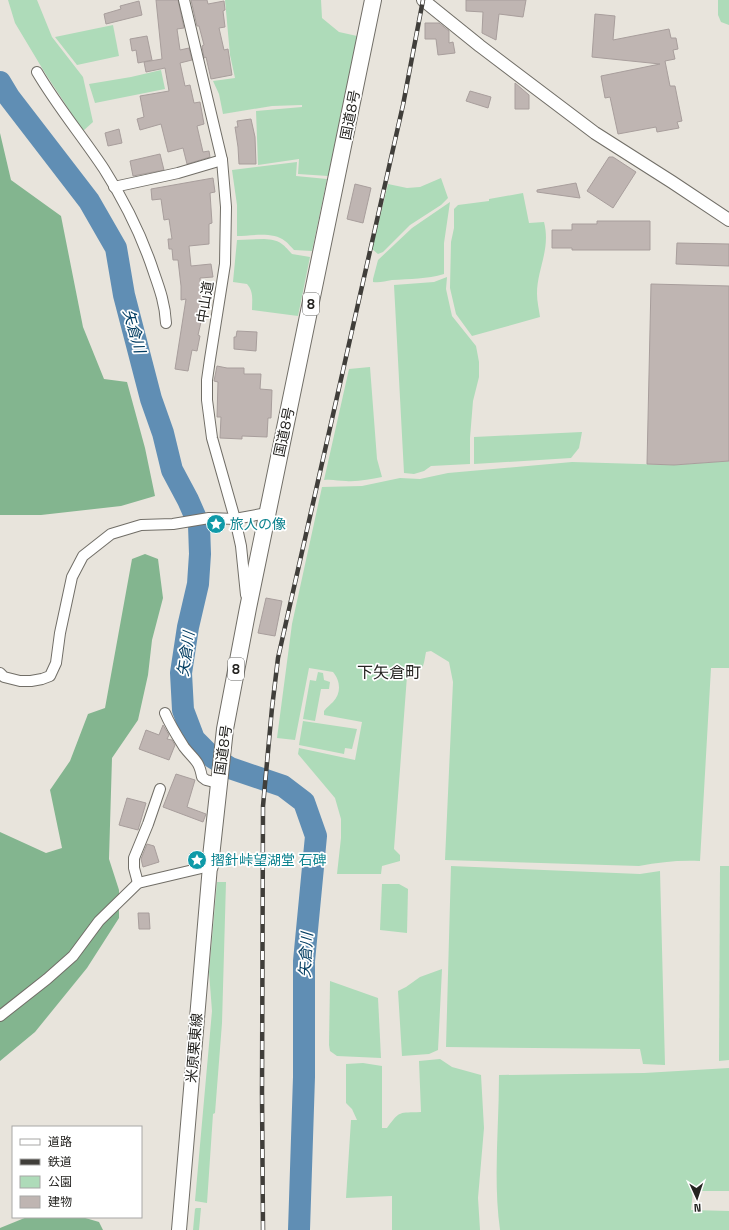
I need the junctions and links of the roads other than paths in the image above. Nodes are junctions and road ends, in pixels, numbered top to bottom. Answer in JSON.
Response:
{"nodes":[{"id":1,"x":184,"y":0,"type":"edge"},
{"id":2,"x":373,"y":0,"type":"edge"},
{"id":3,"x":423,"y":0,"type":"edge"},
{"id":4,"x":37,"y":72,"type":"dead end"},
{"id":5,"x":222,"y":160,"type":"junction"},
{"id":6,"x":114,"y":188,"type":"junction"},
{"id":7,"x":729,"y":220,"type":"edge"},
{"id":8,"x":166,"y":323,"type":"dead end"},
{"id":9,"x":268,"y":513,"type":"junction"},
{"id":10,"x":235,"y":519,"type":"junction"},
{"id":11,"x":241,"y":546,"type":"junction"},
{"id":12,"x":258,"y":557,"type":"junction"},
{"id":13,"x":248,"y":608,"type":"junction"},
{"id":14,"x":0,"y":673,"type":"edge"},
{"id":15,"x":165,"y":713,"type":"dead end"},
{"id":16,"x":219,"y":781,"type":"junction"},
{"id":17,"x":160,"y":789,"type":"dead end"},
{"id":18,"x":210,"y":866,"type":"junction"},
{"id":19,"x":138,"y":883,"type":"junction"},
{"id":20,"x":0,"y":1016,"type":"edge"},
{"id":21,"x":179,"y":1230,"type":"edge"}],
"edges":[{"from":1,"to":5,"type":"street","name":"中山道"},
{"from":2,"to":9,"type":"highway","name":"国道8号","number":"8"},
{"from":3,"to":7,"type":"street"},
{"from":4,"to":6,"type":"street"},
{"from":5,"to":6,"type":"street"},
{"from":5,"to":10,"type":"street","name":"中山道"},
{"from":6,"to":8,"type":"street"},
{"from":9,"to":10,"type":"street"},
{"from":9,"to":12,"type":"highway","name":"国道8号","number":"8"},
{"from":10,"to":11,"type":"street","name":"中山道"},
{"from":10,"to":14,"type":"street"},
{"from":11,"to":12,"type":"street"},
{"from":11,"to":13,"type":"street","name":"中山道"},
{"from":12,"to":13,"type":"highway","name":"国道8号","number":"8"},
{"from":13,"to":16,"type":"highway","name":"国道8号","number":"8"},
{"from":15,"to":16,"type":"street"},
{"from":16,"to":18,"type":"highway","name":"国道8号","number":"8"},
{"from":17,"to":19,"type":"street"},
{"from":18,"to":19,"type":"street"},
{"from":18,"to":21,"type":"main road","name":"米原栗東線"},
{"from":19,"to":20,"type":"street"}]}
